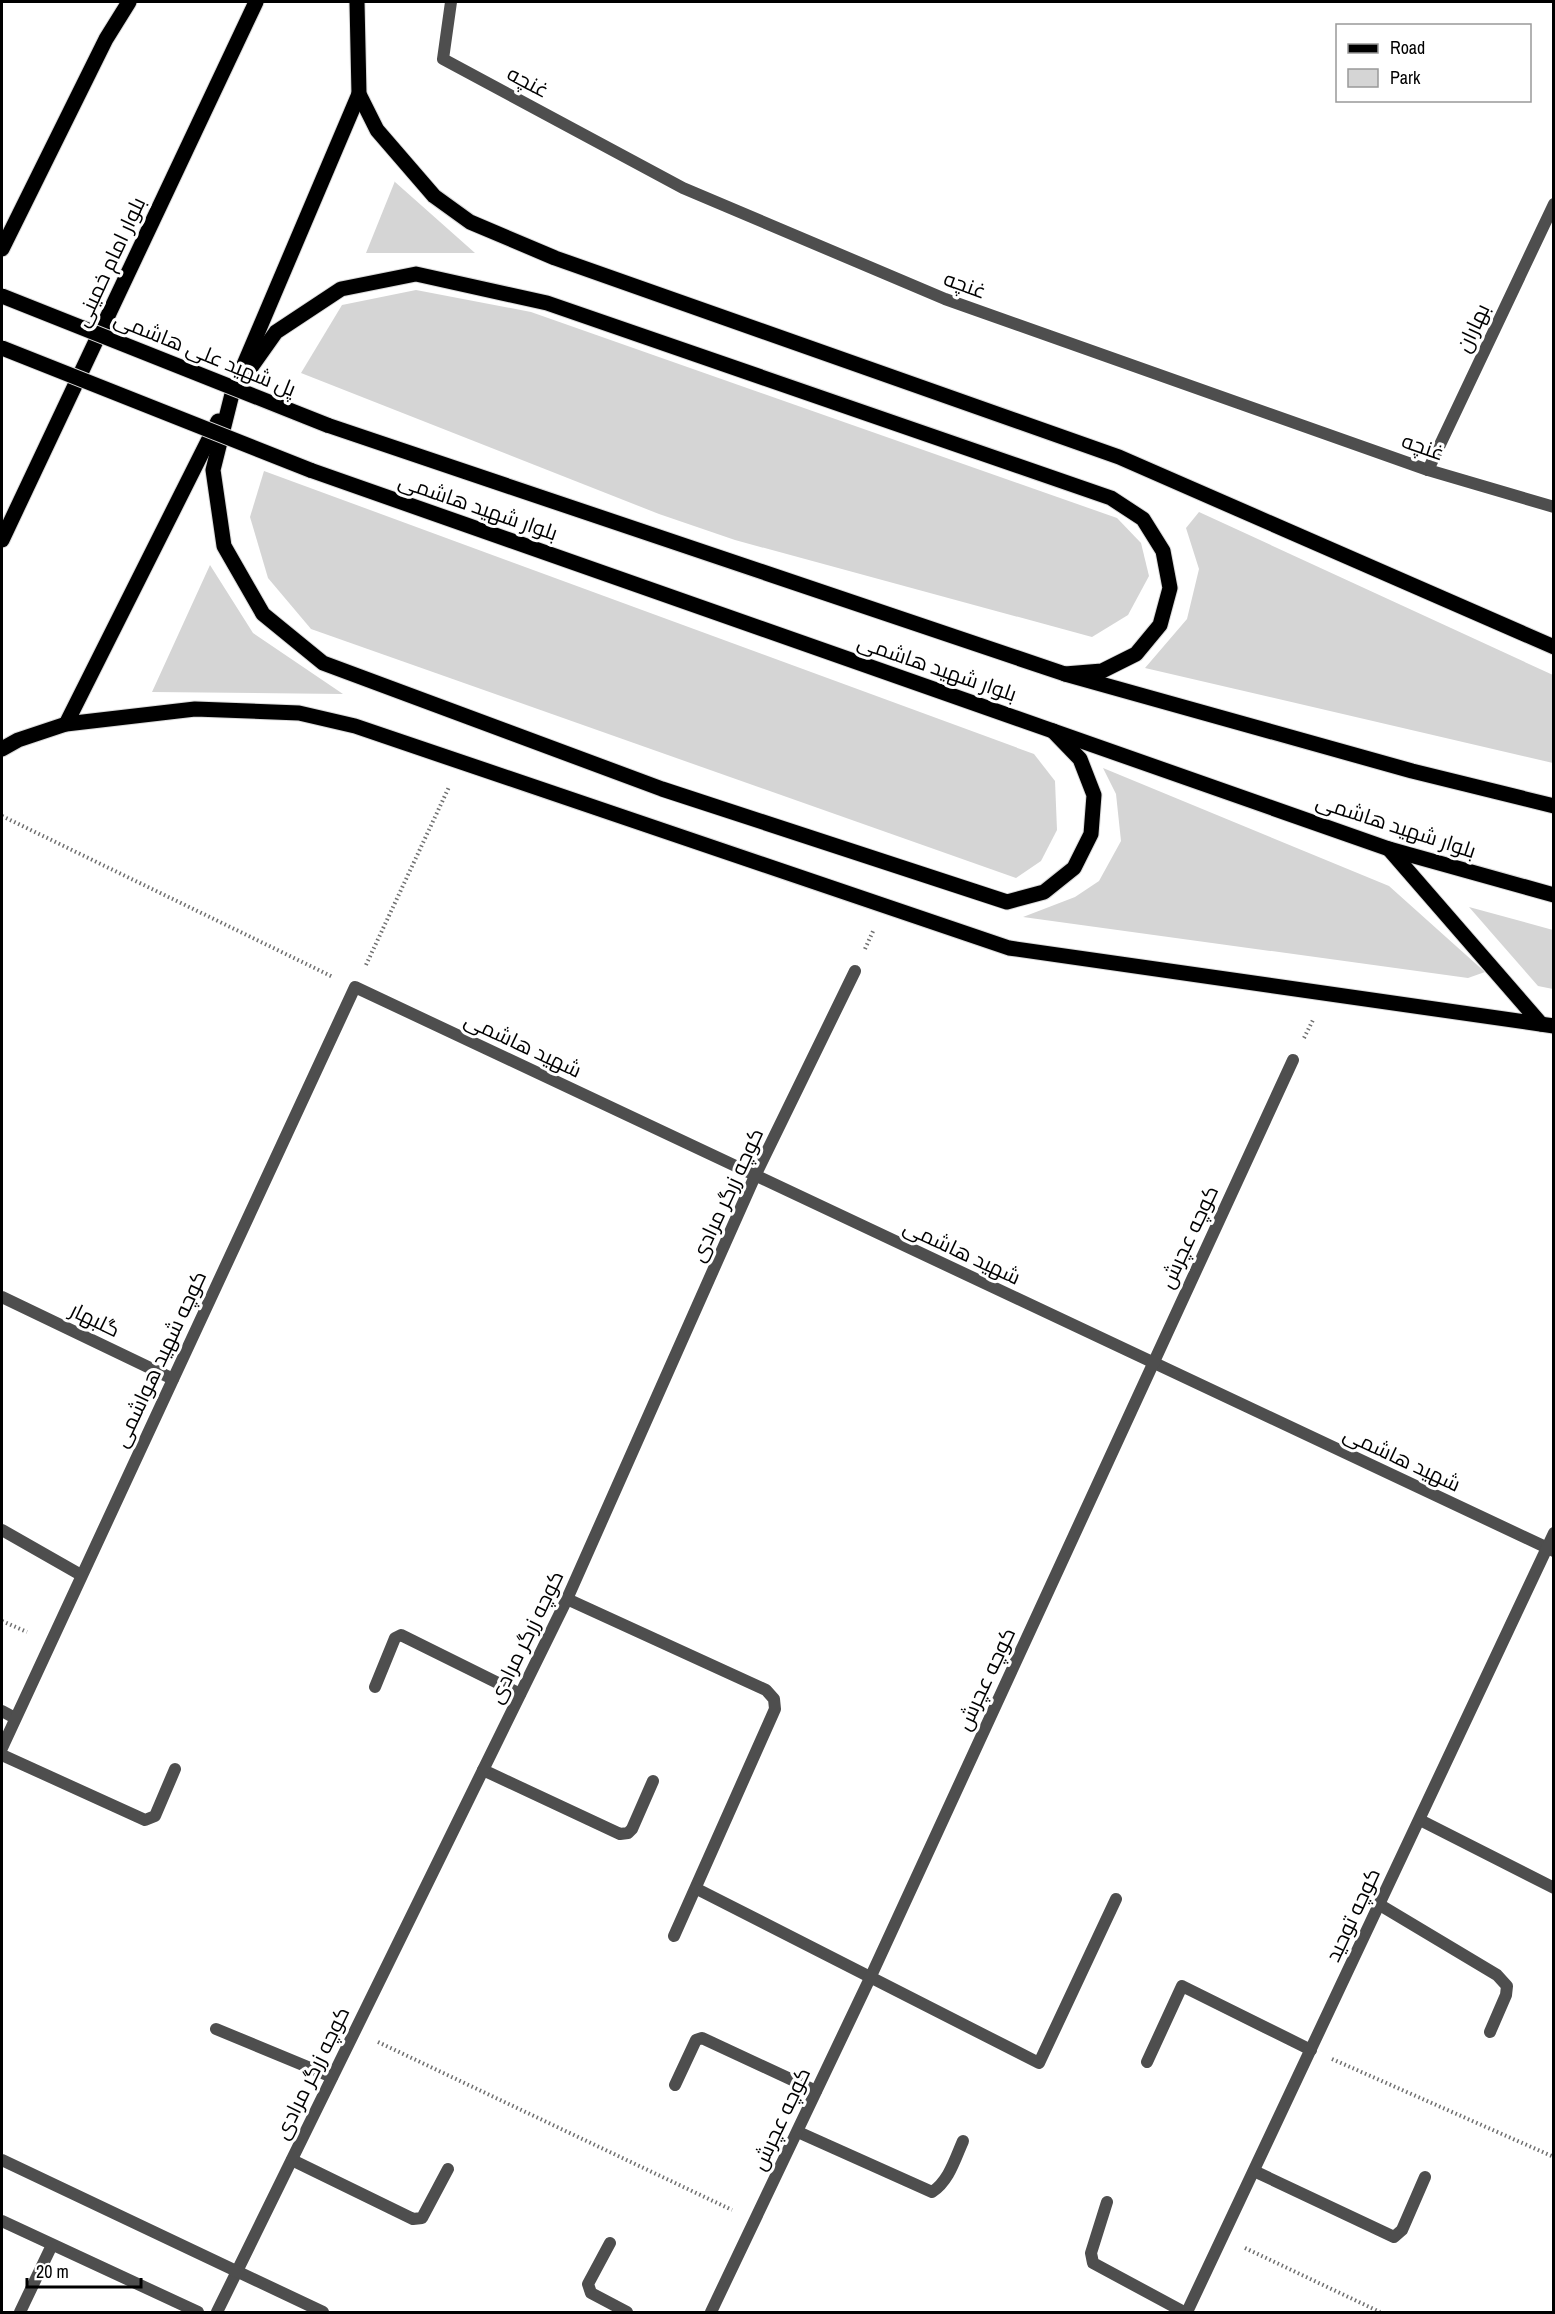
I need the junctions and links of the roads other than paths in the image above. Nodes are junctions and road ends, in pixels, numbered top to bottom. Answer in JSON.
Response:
{"nodes":[{"id":1,"x":129,"y":2,"type":"edge"},
{"id":2,"x":256,"y":2,"type":"edge"},
{"id":3,"x":357,"y":2,"type":"edge"},
{"id":4,"x":451,"y":2,"type":"edge"},
{"id":5,"x":359,"y":94,"type":"junction"},
{"id":6,"x":1554,"y":204,"type":"edge"},
{"id":7,"x":2,"y":249,"type":"edge"},
{"id":8,"x":2,"y":296,"type":"edge"},
{"id":9,"x":2,"y":348,"type":"edge"},
{"id":10,"x":231,"y":394,"type":"junction"},
{"id":11,"x":327,"y":425,"type":"joint"},
{"id":12,"x":1428,"y":470,"type":"junction"},
{"id":13,"x":1554,"y":507,"type":"edge"},
{"id":14,"x":2,"y":540,"type":"edge"},
{"id":15,"x":1554,"y":647,"type":"edge"},
{"id":16,"x":1065,"y":674,"type":"junction"},
{"id":17,"x":66,"y":724,"type":"junction"},
{"id":18,"x":1053,"y":732,"type":"junction"},
{"id":19,"x":2,"y":749,"type":"edge"},
{"id":20,"x":1554,"y":806,"type":"edge"},
{"id":21,"x":1389,"y":849,"type":"junction"},
{"id":22,"x":1554,"y":895,"type":"edge"},
{"id":23,"x":855,"y":971,"type":"road end"},
{"id":24,"x":355,"y":987,"type":"joint"},
{"id":25,"x":1547,"y":1025,"type":"edge"},
{"id":26,"x":1293,"y":1060,"type":"road end"},
{"id":27,"x":755,"y":1176,"type":"junction"},
{"id":28,"x":2,"y":1297,"type":"edge"},
{"id":29,"x":1152,"y":1363,"type":"junction"},
{"id":30,"x":173,"y":1379,"type":"junction"},
{"id":31,"x":2,"y":1530,"type":"edge"},
{"id":32,"x":1554,"y":1533,"type":"edge"},
{"id":33,"x":1550,"y":1550,"type":"edge"},
{"id":34,"x":81,"y":1575,"type":"junction"},
{"id":35,"x":567,"y":1599,"type":"junction"},
{"id":36,"x":375,"y":1687,"type":"dead end"},
{"id":37,"x":520,"y":1694,"type":"junction"},
{"id":38,"x":2,"y":1711,"type":"edge"},
{"id":39,"x":15,"y":1718,"type":"junction"},
{"id":40,"x":2,"y":1748,"type":"edge"},
{"id":41,"x":2,"y":1755,"type":"edge"},
{"id":42,"x":175,"y":1769,"type":"dead end"},
{"id":43,"x":483,"y":1770,"type":"junction"},
{"id":44,"x":653,"y":1781,"type":"dead end"},
{"id":45,"x":1420,"y":1820,"type":"junction"},
{"id":46,"x":1554,"y":1888,"type":"edge"},
{"id":47,"x":697,"y":1889,"type":"junction"},
{"id":48,"x":1116,"y":1899,"type":"dead end"},
{"id":49,"x":1380,"y":1905,"type":"junction"},
{"id":50,"x":674,"y":1936,"type":"dead end"},
{"id":51,"x":871,"y":1976,"type":"junction"},
{"id":52,"x":216,"y":2029,"type":"dead end"},
{"id":53,"x":1490,"y":2032,"type":"dead end"},
{"id":54,"x":1311,"y":2050,"type":"junction"},
{"id":55,"x":1147,"y":2062,"type":"dead end"},
{"id":56,"x":332,"y":2078,"type":"junction"},
{"id":57,"x":675,"y":2085,"type":"dead end"},
{"id":58,"x":816,"y":2091,"type":"junction"},
{"id":59,"x":798,"y":2132,"type":"junction"},
{"id":60,"x":963,"y":2141,"type":"dead end"},
{"id":61,"x":2,"y":2160,"type":"edge"},
{"id":62,"x":292,"y":2160,"type":"junction"},
{"id":63,"x":448,"y":2169,"type":"dead end"},
{"id":64,"x":1254,"y":2171,"type":"junction"},
{"id":65,"x":1425,"y":2177,"type":"dead end"},
{"id":66,"x":1107,"y":2202,"type":"dead end"},
{"id":67,"x":2,"y":2221,"type":"edge"},
{"id":68,"x":610,"y":2243,"type":"dead end"},
{"id":69,"x":52,"y":2245,"type":"junction"},
{"id":70,"x":237,"y":2271,"type":"junction"},
{"id":71,"x":20,"y":2313,"type":"edge"},
{"id":72,"x":198,"y":2313,"type":"edge"},
{"id":73,"x":217,"y":2313,"type":"edge"},
{"id":74,"x":323,"y":2313,"type":"edge"},
{"id":75,"x":627,"y":2313,"type":"edge"},
{"id":76,"x":711,"y":2313,"type":"edge"},
{"id":77,"x":1185,"y":2313,"type":"edge"}],
"edges":[{"from":1,"to":7,"type":"main road"},
{"from":2,"to":14,"type":"main road","name":"بلوار امام خمینی"},
{"from":3,"to":5,"type":"main road"},
{"from":4,"to":12,"type":"street","name":"غنچه"},
{"from":5,"to":10,"type":"main road"},
{"from":5,"to":15,"type":"main road"},
{"from":6,"to":12,"type":"street","name":"بهاران"},
{"from":8,"to":11,"type":"main road","name":"پل شهید علی هاشمی","bridge":true},
{"from":9,"to":18,"type":"main road","name":"بلوار شهید هاشمی","bridge":true},
{"from":10,"to":16,"type":"main road"},
{"from":10,"to":17,"type":"main road"},
{"from":10,"to":18,"type":"main road"},
{"from":11,"to":16,"type":"main road","name":"بلوار شهید هاشمی"},
{"from":12,"to":13,"type":"street","name":"غنچه"},
{"from":16,"to":20,"type":"main road","name":"بلوار شهید هاشمی"},
{"from":17,"to":19,"type":"main road"},
{"from":17,"to":25,"type":"main road"},
{"from":18,"to":21,"type":"main road","name":"بلوار شهید هاشمی"},
{"from":21,"to":22,"type":"main road","name":"بلوار شهید هاشمی"},
{"from":21,"to":25,"type":"main road"},
{"from":23,"to":27,"type":"street","name":"کوچه زرگر مرادی"},
{"from":24,"to":27,"type":"street","name":"شهید هاشمی"},
{"from":24,"to":30,"type":"street","name":"کوچه شهید هواشمی"},
{"from":26,"to":29,"type":"street","name":"کوچه عچرش"},
{"from":27,"to":29,"type":"street","name":"شهید هاشمی"},
{"from":27,"to":35,"type":"street","name":"کوچه زرگر مرادی"},
{"from":28,"to":30,"type":"street","name":"گلبهار"},
{"from":29,"to":33,"type":"street","name":"شهید هاشمی"},
{"from":29,"to":51,"type":"street","name":"کوچه عچرش"},
{"from":30,"to":34,"type":"street","name":"کوچه شهید هواشمی"},
{"from":31,"to":34,"type":"street"},
{"from":32,"to":33,"type":"street","name":"کوچه توحید"},
{"from":33,"to":45,"type":"street","name":"کوچه توحید"},
{"from":34,"to":39,"type":"street","name":"کوچه شهید هواشمی"},
{"from":35,"to":37,"type":"street","name":"کوچه زرگر مرادی"},
{"from":35,"to":47,"type":"street"},
{"from":36,"to":37,"type":"street"},
{"from":37,"to":43,"type":"street","name":"کوچه زرگر مرادی"},
{"from":38,"to":39,"type":"street"},
{"from":39,"to":40,"type":"street","name":"کوچه شهید هواشمی"},
{"from":41,"to":42,"type":"street"},
{"from":43,"to":44,"type":"street"},
{"from":43,"to":56,"type":"street","name":"کوچه زرگر مرادی"},
{"from":45,"to":46,"type":"street"},
{"from":45,"to":49,"type":"street","name":"کوچه توحید"},
{"from":47,"to":50,"type":"street"},
{"from":47,"to":51,"type":"street"},
{"from":48,"to":51,"type":"street"},
{"from":49,"to":53,"type":"street"},
{"from":49,"to":54,"type":"street","name":"کوچه توحید"},
{"from":51,"to":58,"type":"street","name":"کوچه عچرش"},
{"from":52,"to":56,"type":"street"},
{"from":54,"to":55,"type":"street"},
{"from":54,"to":64,"type":"street","name":"کوچه توحید"},
{"from":56,"to":62,"type":"street","name":"کوچه زرگر مرادی"},
{"from":57,"to":58,"type":"street"},
{"from":58,"to":59,"type":"street","name":"کوچه عچرش"},
{"from":59,"to":60,"type":"street"},
{"from":59,"to":76,"type":"street","name":"کوچه عچرش"},
{"from":61,"to":70,"type":"street"},
{"from":62,"to":63,"type":"street"},
{"from":62,"to":70,"type":"street","name":"کوچه زرگر مرادی"},
{"from":64,"to":65,"type":"street"},
{"from":64,"to":77,"type":"street","name":"کوچه توحید"},
{"from":66,"to":77,"type":"street"},
{"from":67,"to":69,"type":"street"},
{"from":68,"to":75,"type":"street"},
{"from":69,"to":71,"type":"street"},
{"from":69,"to":72,"type":"street"},
{"from":70,"to":73,"type":"street","name":"کوچه زرگر مرادی"},
{"from":70,"to":74,"type":"street"}]}
